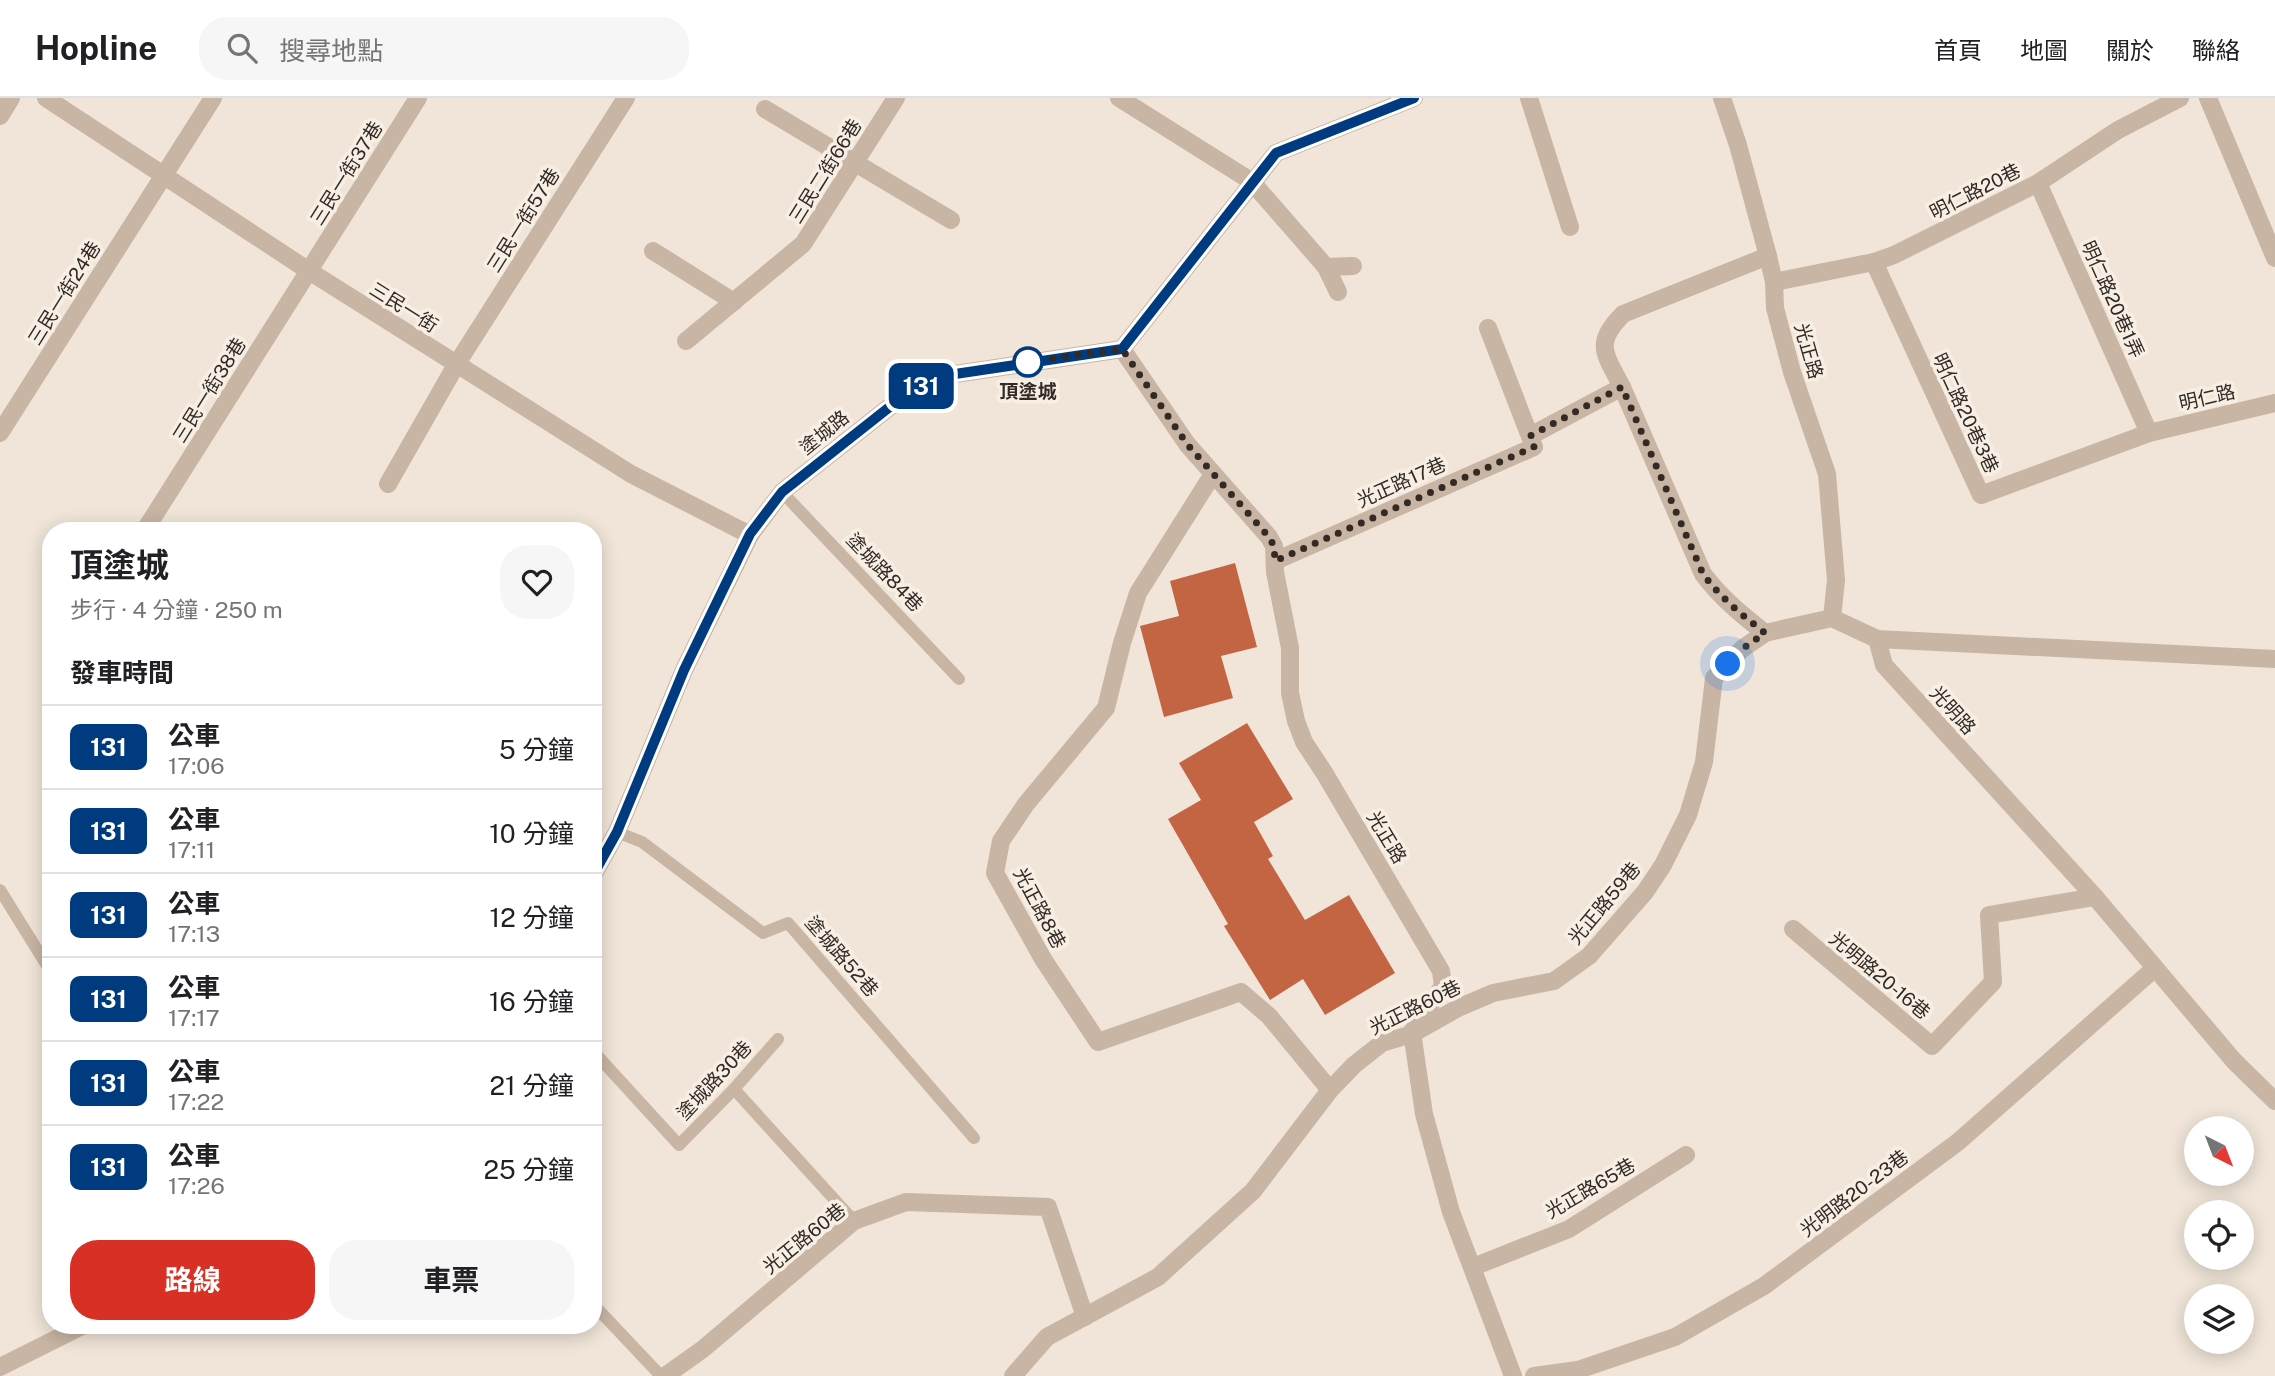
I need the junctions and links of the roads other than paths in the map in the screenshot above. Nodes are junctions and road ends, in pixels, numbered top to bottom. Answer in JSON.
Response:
{"nodes":[{"id":1,"x":11,"y":98,"type":"edge"},
{"id":2,"x":46,"y":98,"type":"edge"},
{"id":3,"x":213,"y":98,"type":"edge"},
{"id":4,"x":418,"y":98,"type":"edge"},
{"id":5,"x":626,"y":98,"type":"edge"},
{"id":6,"x":896,"y":98,"type":"edge"},
{"id":7,"x":1119,"y":98,"type":"edge"},
{"id":8,"x":1414,"y":98,"type":"edge"},
{"id":9,"x":1529,"y":98,"type":"edge"},
{"id":10,"x":1722,"y":98,"type":"edge"},
{"id":11,"x":2180,"y":98,"type":"edge"},
{"id":12,"x":2208,"y":98,"type":"edge"},
{"id":13,"x":765,"y":109,"type":"dead end"},
{"id":14,"x":0,"y":116,"type":"edge"},
{"id":15,"x":855,"y":162,"type":"junction"},
{"id":16,"x":163,"y":175,"type":"junction"},
{"id":17,"x":1251,"y":181,"type":"junction"},
{"id":18,"x":2038,"y":183,"type":"junction"},
{"id":19,"x":951,"y":220,"type":"dead end"},
{"id":20,"x":1570,"y":227,"type":"dead end"},
{"id":21,"x":653,"y":250,"type":"dead end"},
{"id":22,"x":1768,"y":256,"type":"junction"},
{"id":23,"x":2275,"y":258,"type":"edge"},
{"id":24,"x":1874,"y":262,"type":"junction"},
{"id":25,"x":1326,"y":267,"type":"junction"},
{"id":26,"x":1353,"y":267,"type":"dead end"},
{"id":27,"x":309,"y":271,"type":"junction"},
{"id":28,"x":1774,"y":282,"type":"junction"},
{"id":29,"x":1339,"y":292,"type":"dead end"},
{"id":30,"x":734,"y":302,"type":"junction"},
{"id":31,"x":1488,"y":328,"type":"dead end"},
{"id":32,"x":687,"y":341,"type":"dead end"},
{"id":33,"x":1122,"y":349,"type":"junction"},
{"id":34,"x":456,"y":365,"type":"junction"},
{"id":35,"x":1622,"y":387,"type":"junction"},
{"id":36,"x":2275,"y":404,"type":"edge"},
{"id":37,"x":0,"y":433,"type":"edge"},
{"id":38,"x":2149,"y":433,"type":"junction"},
{"id":39,"x":1530,"y":436,"type":"junction"},
{"id":40,"x":1213,"y":474,"type":"junction"},
{"id":41,"x":388,"y":484,"type":"dead end"},
{"id":42,"x":782,"y":492,"type":"junction"},
{"id":43,"x":150,"y":522,"type":"edge"},
{"id":44,"x":750,"y":534,"type":"junction"},
{"id":45,"x":1275,"y":561,"type":"junction"},
{"id":46,"x":1832,"y":618,"type":"junction"},
{"id":47,"x":1765,"y":633,"type":"junction"},
{"id":48,"x":1877,"y":639,"type":"junction"},
{"id":49,"x":2275,"y":659,"type":"edge"},
{"id":50,"x":960,"y":679,"type":"dead end"},
{"id":51,"x":617,"y":832,"type":"junction"},
{"id":52,"x":602,"y":859,"type":"edge"},
{"id":53,"x":0,"y":890,"type":"edge"},
{"id":54,"x":2095,"y":897,"type":"junction"},
{"id":55,"x":1793,"y":929,"type":"dead end"},
{"id":56,"x":42,"y":958,"type":"edge"},
{"id":57,"x":2155,"y":968,"type":"junction"},
{"id":58,"x":1493,"y":993,"type":"joint"},
{"id":59,"x":1412,"y":1034,"type":"junction"},
{"id":60,"x":778,"y":1039,"type":"dead end"},
{"id":61,"x":602,"y":1061,"type":"edge"},
{"id":62,"x":734,"y":1089,"type":"junction"},
{"id":63,"x":1330,"y":1090,"type":"junction"},
{"id":64,"x":2275,"y":1101,"type":"edge"},
{"id":65,"x":974,"y":1138,"type":"dead end"},
{"id":66,"x":1685,"y":1155,"type":"dead end"},
{"id":67,"x":854,"y":1221,"type":"junction"},
{"id":68,"x":1473,"y":1267,"type":"junction"},
{"id":69,"x":602,"y":1313,"type":"edge"},
{"id":70,"x":1085,"y":1317,"type":"junction"},
{"id":71,"x":66,"y":1334,"type":"edge"},
{"id":72,"x":0,"y":1367,"type":"edge"},
{"id":73,"x":663,"y":1376,"type":"edge"},
{"id":74,"x":1013,"y":1376,"type":"edge"},
{"id":75,"x":1513,"y":1376,"type":"edge"},
{"id":76,"x":1534,"y":1376,"type":"edge"}],
"edges":[{"from":1,"to":14,"type":"street"},
{"from":2,"to":16,"type":"street","name":"三民一街"},
{"from":3,"to":16,"type":"street","name":"三民一街24巷"},
{"from":4,"to":27,"type":"street","name":"三民一街37巷"},
{"from":5,"to":34,"type":"street","name":"三民一街57巷"},
{"from":6,"to":15,"type":"street","name":"三民二街66巷"},
{"from":7,"to":17,"type":"street"},
{"from":8,"to":17,"type":"street"},
{"from":9,"to":20,"type":"street"},
{"from":10,"to":22,"type":"street","name":"光正路"},
{"from":11,"to":18,"type":"street","name":"明仁路20巷"},
{"from":12,"to":23,"type":"street"},
{"from":13,"to":15,"type":"street"},
{"from":15,"to":19,"type":"street"},
{"from":15,"to":30,"type":"street","name":"三民二街66巷"},
{"from":16,"to":27,"type":"street","name":"三民一街"},
{"from":16,"to":37,"type":"street","name":"三民一街24巷"},
{"from":17,"to":25,"type":"street"},
{"from":17,"to":33,"type":"street"},
{"from":18,"to":24,"type":"street","name":"明仁路20巷"},
{"from":18,"to":38,"type":"street","name":"明仁路20巷1弄"},
{"from":21,"to":30,"type":"street"},
{"from":22,"to":28,"type":"street","name":"光正路"},
{"from":22,"to":35,"type":"street"},
{"from":24,"to":28,"type":"street","name":"明仁路20巷"},
{"from":24,"to":38,"type":"street","name":"明仁路20巷3巷"},
{"from":25,"to":26,"type":"street"},
{"from":25,"to":29,"type":"street"},
{"from":27,"to":34,"type":"street","name":"三民一街"},
{"from":27,"to":43,"type":"street","name":"三民一街38巷"},
{"from":28,"to":46,"type":"street","name":"光正路"},
{"from":30,"to":32,"type":"street","name":"三民二街66巷"},
{"from":31,"to":39,"type":"street"},
{"from":33,"to":40,"type":"street","name":"光正路"},
{"from":33,"to":42,"type":"street","name":"塗城路"},
{"from":34,"to":41,"type":"street","name":"三民一街57巷"},
{"from":34,"to":44,"type":"street","name":"三民一街"},
{"from":35,"to":39,"type":"street","name":"光正路17巷"},
{"from":35,"to":47,"type":"street"},
{"from":36,"to":38,"type":"street","name":"明仁路"},
{"from":39,"to":45,"type":"street","name":"光正路17巷"},
{"from":40,"to":45,"type":"street","name":"光正路"},
{"from":40,"to":63,"type":"street","name":"光正路8巷"},
{"from":42,"to":44,"type":"street","name":"塗城路"},
{"from":42,"to":50,"type":"lane","name":"塗城路84巷"},
{"from":44,"to":51,"type":"street","name":"塗城路"},
{"from":45,"to":59,"type":"street","name":"光正路"},
{"from":46,"to":47,"type":"street","name":"光正路59巷"},
{"from":46,"to":48,"type":"street"},
{"from":47,"to":58,"type":"street","name":"光正路59巷"},
{"from":48,"to":49,"type":"street"},
{"from":48,"to":54,"type":"street","name":"光明路"},
{"from":51,"to":52,"type":"street","name":"塗城路"},
{"from":51,"to":65,"type":"lane","name":"塗城路52巷"},
{"from":53,"to":56,"type":"lane"},
{"from":54,"to":55,"type":"street","name":"光明路20-16巷"},
{"from":54,"to":57,"type":"street","name":"光明路"},
{"from":57,"to":64,"type":"street","name":"光明路"},
{"from":57,"to":76,"type":"street","name":"光明路20-23巷"},
{"from":58,"to":59,"type":"street","name":"光正路60巷"},
{"from":59,"to":63,"type":"street","name":"光正路60巷"},
{"from":59,"to":68,"type":"street"},
{"from":60,"to":62,"type":"lane","name":"塗城路30巷"},
{"from":61,"to":62,"type":"lane","name":"塗城路30巷"},
{"from":62,"to":67,"type":"lane"},
{"from":63,"to":70,"type":"street","name":"光正路60巷"},
{"from":66,"to":68,"type":"street","name":"光正路65巷"},
{"from":67,"to":70,"type":"street","name":"光正路60巷"},
{"from":67,"to":73,"type":"street","name":"光正路60巷"},
{"from":68,"to":75,"type":"street"},
{"from":69,"to":73,"type":"lane"},
{"from":70,"to":74,"type":"street","name":"光正路60巷"},
{"from":71,"to":72,"type":"street"}]}
